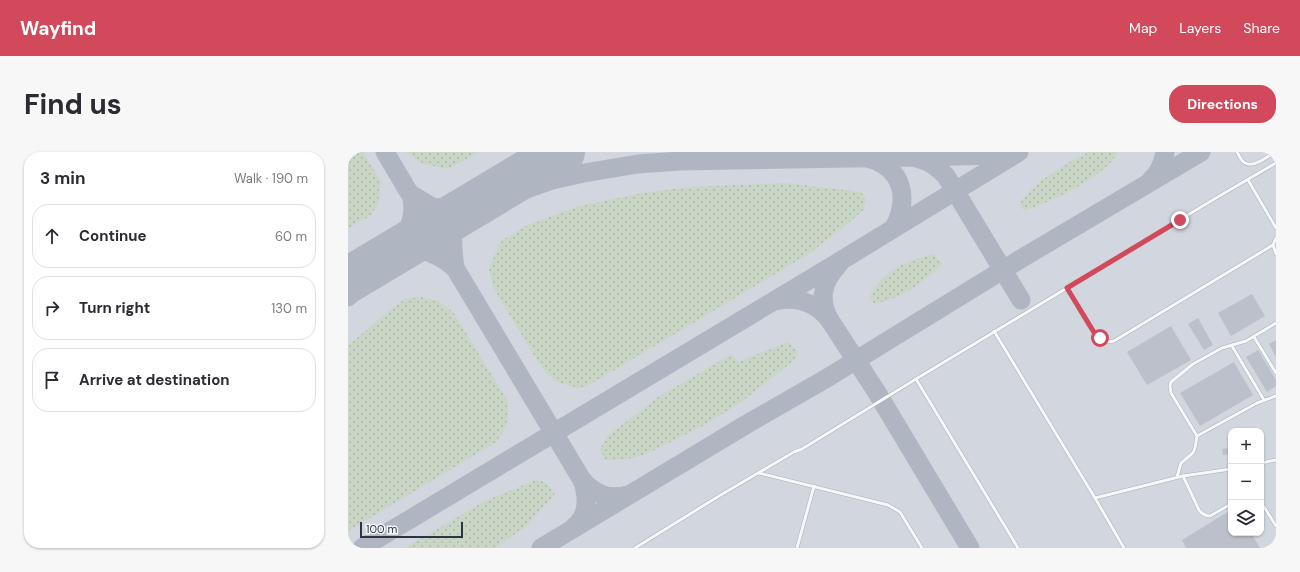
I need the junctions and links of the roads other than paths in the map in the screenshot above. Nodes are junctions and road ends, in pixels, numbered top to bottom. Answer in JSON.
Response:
{"nodes":[{"id":1,"x":1237,"y":152,"type":"edge"},
{"id":2,"x":1275,"y":152,"type":"edge"},
{"id":3,"x":1258,"y":163,"type":"junction"},
{"id":4,"x":1276,"y":163,"type":"edge"},
{"id":5,"x":1263,"y":171,"type":"junction"},
{"id":6,"x":1248,"y":180,"type":"junction"},
{"id":7,"x":1276,"y":228,"type":"edge"},
{"id":8,"x":1276,"y":238,"type":"edge"},
{"id":9,"x":1273,"y":245,"type":"junction"},
{"id":10,"x":1276,"y":254,"type":"edge"},
{"id":11,"x":1067,"y":288,"type":"junction"},
{"id":12,"x":1276,"y":323,"type":"edge"},
{"id":13,"x":994,"y":331,"type":"junction"},
{"id":14,"x":1254,"y":337,"type":"junction"},
{"id":15,"x":1232,"y":346,"type":"junction"},
{"id":16,"x":1276,"y":373,"type":"edge"},
{"id":17,"x":916,"y":379,"type":"junction"},
{"id":18,"x":1276,"y":396,"type":"edge"},
{"id":19,"x":1264,"y":400,"type":"junction"},
{"id":20,"x":1197,"y":436,"type":"junction"},
{"id":21,"x":1276,"y":460,"type":"edge"},
{"id":22,"x":1264,"y":462,"type":"edge"},
{"id":23,"x":1228,"y":469,"type":"edge"},
{"id":24,"x":759,"y":473,"type":"junction"},
{"id":25,"x":1183,"y":476,"type":"junction"},
{"id":26,"x":1177,"y":477,"type":"junction"},
{"id":27,"x":814,"y":486,"type":"junction"},
{"id":28,"x":1095,"y":498,"type":"junction"},
{"id":29,"x":1228,"y":506,"type":"edge"},
{"id":30,"x":1264,"y":507,"type":"edge"},
{"id":31,"x":1276,"y":526,"type":"edge"},
{"id":32,"x":634,"y":548,"type":"edge"},
{"id":33,"x":797,"y":548,"type":"edge"},
{"id":34,"x":922,"y":548,"type":"edge"},
{"id":35,"x":1018,"y":548,"type":"edge"},
{"id":36,"x":1124,"y":548,"type":"edge"}],
"edges":[{"from":1,"to":3,"type":"lane"},
{"from":2,"to":3,"type":"lane"},
{"from":3,"to":5,"type":"lane"},
{"from":4,"to":5,"type":"lane"},
{"from":5,"to":6,"type":"lane"},
{"from":6,"to":7,"type":"lane"},
{"from":6,"to":11,"type":"lane"},
{"from":8,"to":9,"type":"lane"},
{"from":9,"to":10,"type":"lane"},
{"from":9,"to":11,"type":"lane"},
{"from":11,"to":13,"type":"lane"},
{"from":12,"to":14,"type":"lane"},
{"from":13,"to":17,"type":"lane"},
{"from":13,"to":28,"type":"lane"},
{"from":14,"to":15,"type":"lane"},
{"from":14,"to":16,"type":"lane"},
{"from":15,"to":19,"type":"lane"},
{"from":15,"to":20,"type":"lane"},
{"from":17,"to":24,"type":"lane"},
{"from":17,"to":35,"type":"lane"},
{"from":18,"to":19,"type":"lane"},
{"from":19,"to":20,"type":"lane"},
{"from":20,"to":26,"type":"lane"},
{"from":21,"to":22,"type":"lane"},
{"from":23,"to":25,"type":"lane"},
{"from":24,"to":27,"type":"lane"},
{"from":24,"to":32,"type":"lane"},
{"from":25,"to":26,"type":"lane"},
{"from":25,"to":29,"type":"lane"},
{"from":26,"to":28,"type":"lane"},
{"from":27,"to":33,"type":"lane"},
{"from":27,"to":34,"type":"lane"},
{"from":28,"to":36,"type":"lane"},
{"from":30,"to":31,"type":"lane"}]}
